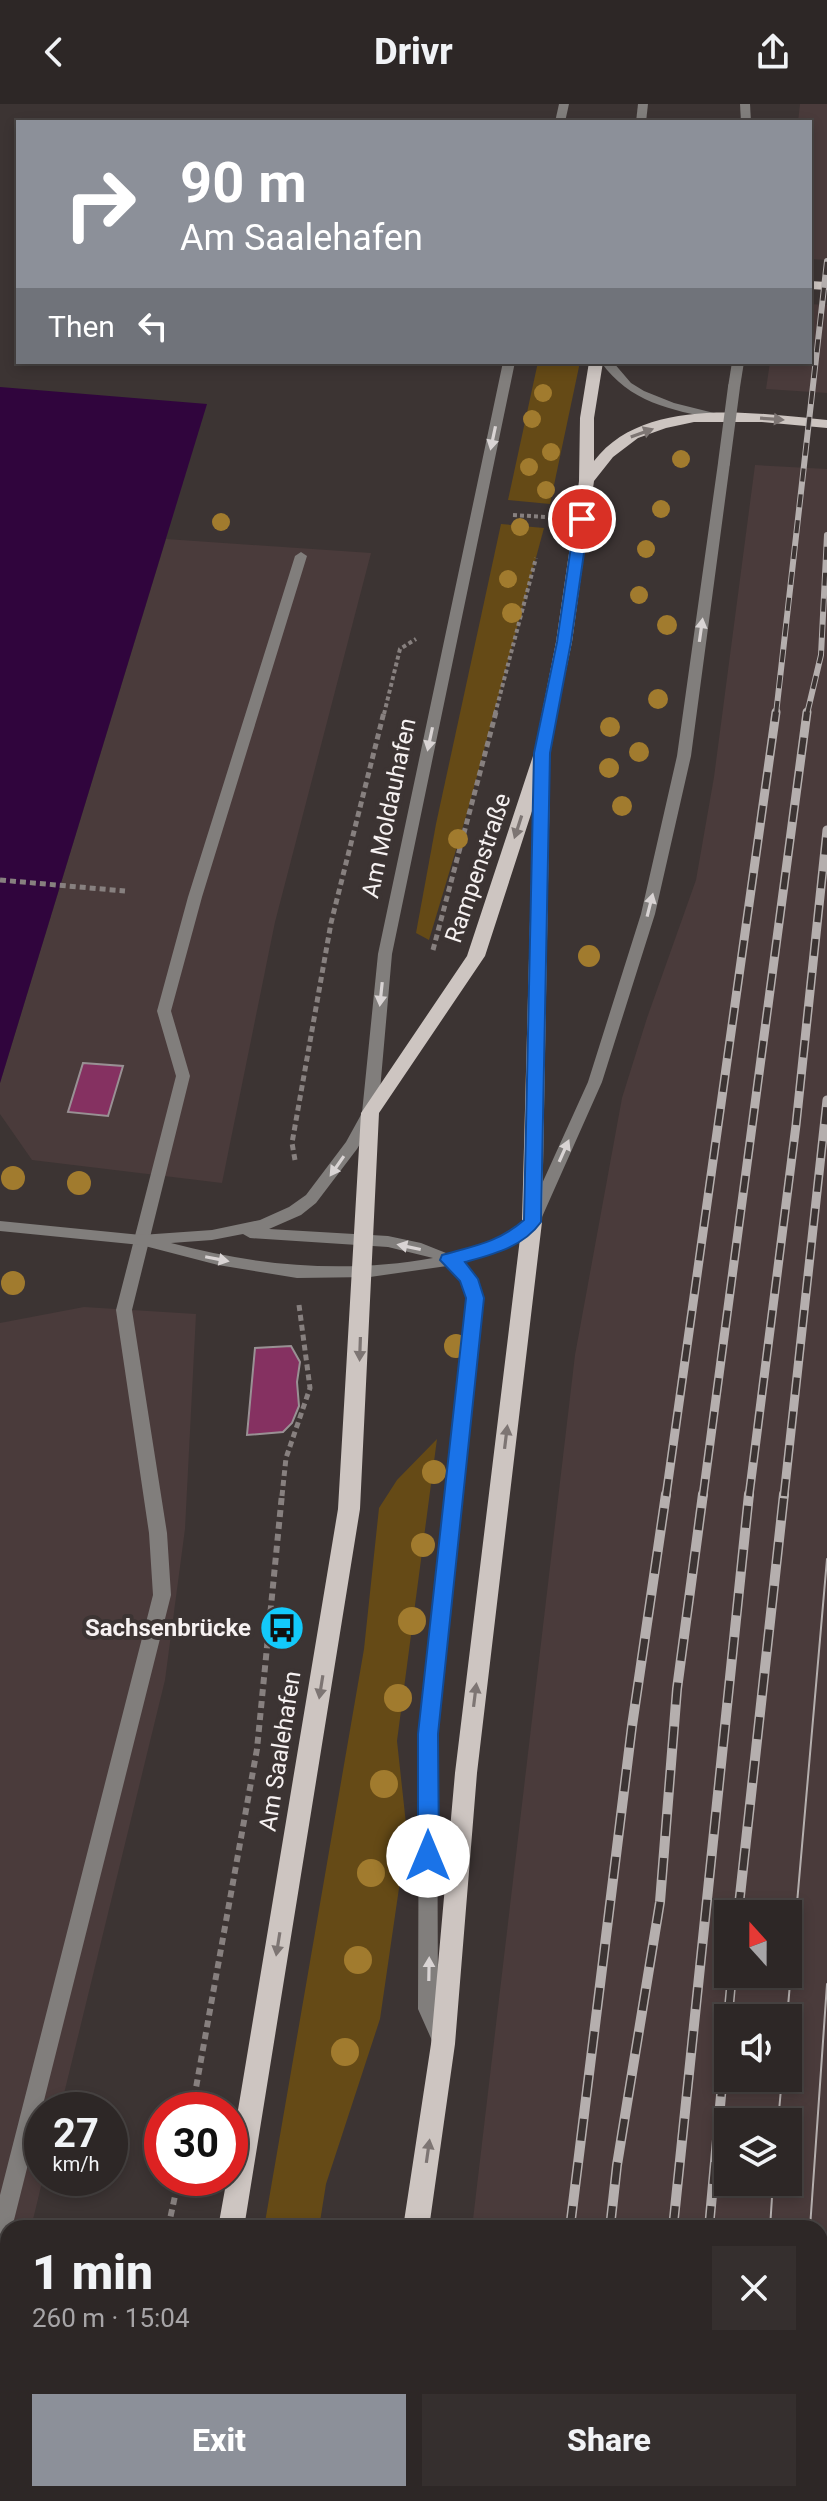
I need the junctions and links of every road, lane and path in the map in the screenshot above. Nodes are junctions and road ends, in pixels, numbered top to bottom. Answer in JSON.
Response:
{"nodes":[{"id":1,"x":509,"y":364,"type":"edge"},
{"id":2,"x":596,"y":364,"type":"edge"},
{"id":3,"x":608,"y":364,"type":"edge"},
{"id":4,"x":738,"y":364,"type":"edge"},
{"id":5,"x":716,"y":415,"type":"junction"},
{"id":6,"x":827,"y":424,"type":"edge"},
{"id":7,"x":587,"y":481,"type":"junction"},
{"id":8,"x":504,"y":514,"type":"dead end"},
{"id":9,"x":543,"y":532,"type":"dead end"},
{"id":10,"x":539,"y":547,"type":"dead end"},
{"id":11,"x":301,"y":556,"type":"dead end"},
{"id":12,"x":423,"y":635,"type":"dead end"},
{"id":13,"x":542,"y":753,"type":"junction"},
{"id":14,"x":0,"y":880,"type":"edge"},
{"id":15,"x":125,"y":891,"type":"dead end"},
{"id":16,"x":432,"y":955,"type":"dead end"},
{"id":17,"x":370,"y":1113,"type":"junction"},
{"id":18,"x":296,"y":1167,"type":"dead end"},
{"id":19,"x":532,"y":1222,"type":"junction"},
{"id":20,"x":0,"y":1226,"type":"edge"},
{"id":21,"x":234,"y":1231,"type":"junction"},
{"id":22,"x":364,"y":1239,"type":"junction"},
{"id":23,"x":141,"y":1240,"type":"junction"},
{"id":24,"x":449,"y":1260,"type":"junction"},
{"id":25,"x":363,"y":1271,"type":"junction"},
{"id":26,"x":299,"y":1310,"type":"dead end"},
{"id":27,"x":443,"y":2044,"type":"junction"},
{"id":28,"x":196,"y":2092,"type":"edge"},
{"id":29,"x":175,"y":2196,"type":"edge"},
{"id":30,"x":4,"y":2220,"type":"edge"},
{"id":31,"x":170,"y":2220,"type":"edge"},
{"id":32,"x":232,"y":2220,"type":"edge"},
{"id":33,"x":417,"y":2220,"type":"edge"}],
"edges":[{"from":1,"to":17,"type":"street","name":"Am Moldauhafen","one_way":true},
{"from":2,"to":7,"type":"main road","name":"Rampenstraße"},
{"from":3,"to":5,"type":"street"},
{"from":19,"to":4,"type":"street","one_way":true,"bridge":true},
{"from":5,"to":6,"type":"main road","one_way":true},
{"from":7,"to":5,"type":"main road","one_way":true},
{"from":7,"to":13,"type":"main road","name":"Rampenstraße"},
{"from":8,"to":9,"type":"path"},
{"from":10,"to":16,"type":"path"},
{"from":11,"to":23,"type":"street"},
{"from":12,"to":18,"type":"path"},
{"from":13,"to":17,"type":"main road","name":"Rampenstraße","one_way":true},
{"from":13,"to":19,"type":"main road","name":"Rampenstraße"},
{"from":14,"to":15,"type":"path"},
{"from":17,"to":21,"type":"street","one_way":true},
{"from":17,"to":22,"type":"main road","name":"Am Moldauhafen"},
{"from":19,"to":24,"type":"street"},
{"from":27,"to":19,"type":"main road","one_way":true},
{"from":20,"to":23,"type":"street"},
{"from":21,"to":22,"type":"street"},
{"from":21,"to":23,"type":"street"},
{"from":24,"to":22,"type":"street","one_way":true},
{"from":22,"to":25,"type":"main road","name":"Am Moldauhafen"},
{"from":23,"to":25,"type":"street","one_way":true},
{"from":23,"to":30,"type":"street"},
{"from":24,"to":25,"type":"street"},
{"from":27,"to":24,"type":"street","one_way":true},
{"from":25,"to":32,"type":"main road","name":"Am Saalehafen","one_way":true},
{"from":26,"to":28,"type":"path"},
{"from":33,"to":27,"type":"main road","one_way":true},
{"from":29,"to":31,"type":"path"}]}
